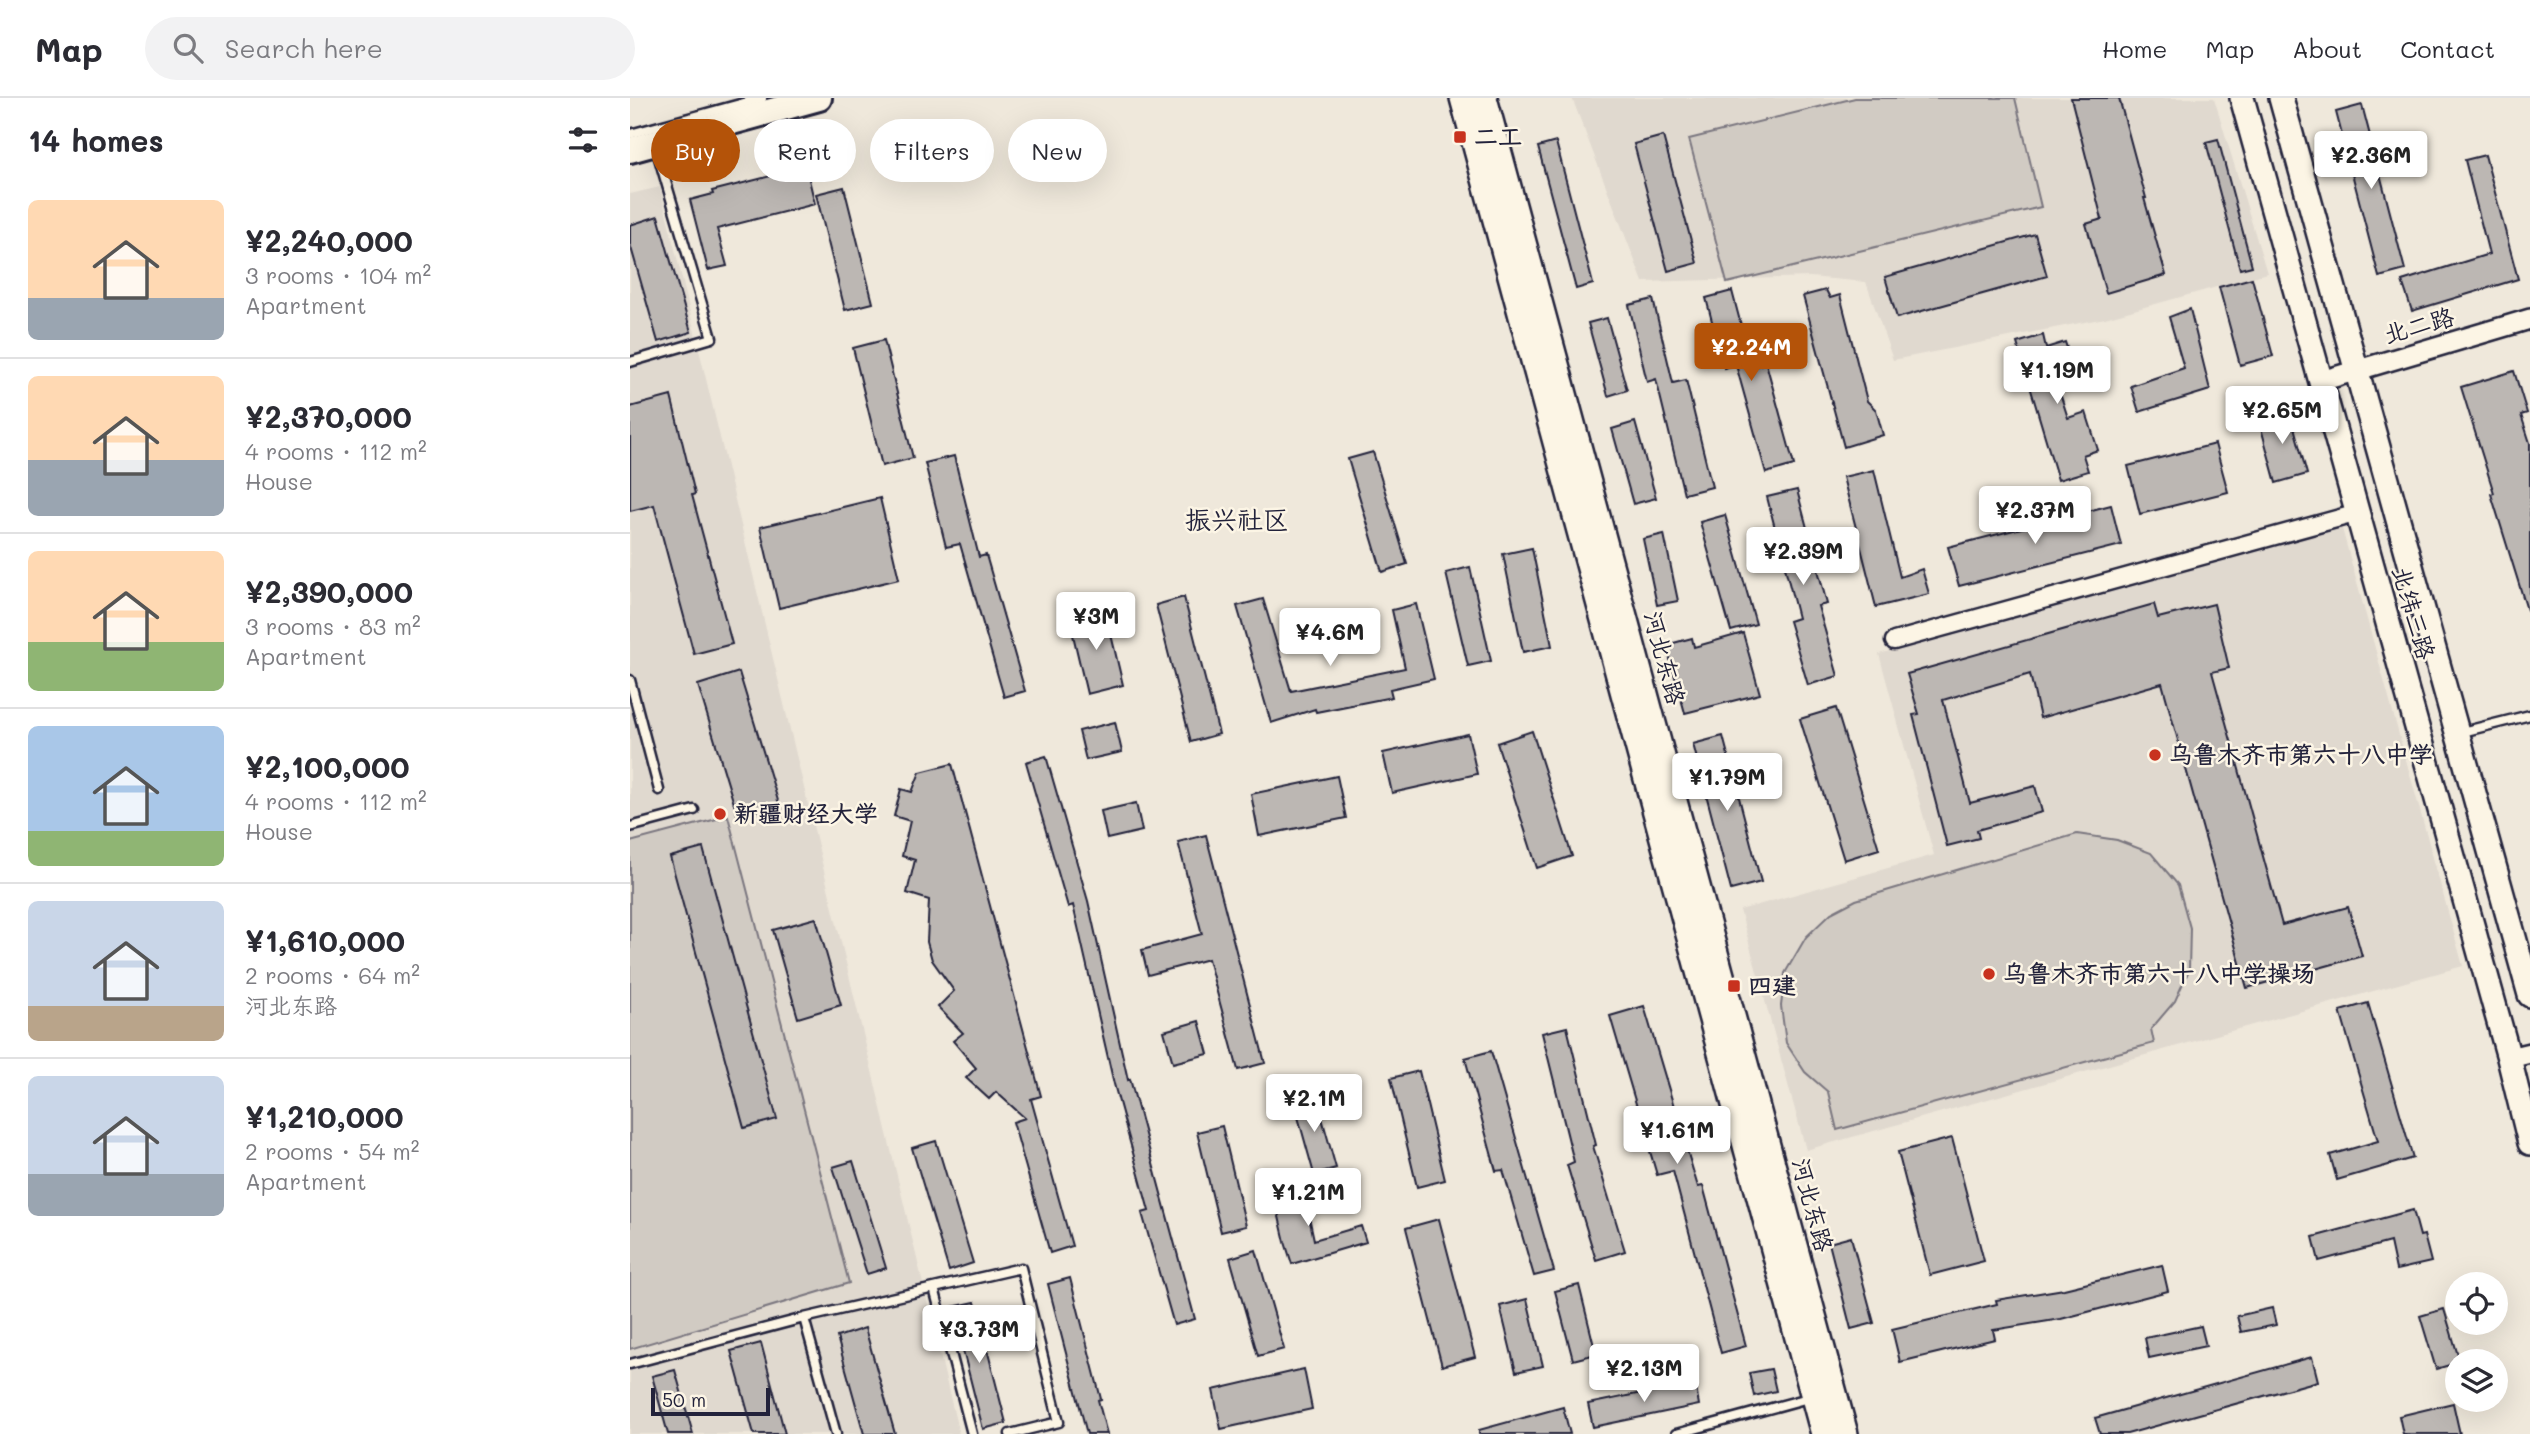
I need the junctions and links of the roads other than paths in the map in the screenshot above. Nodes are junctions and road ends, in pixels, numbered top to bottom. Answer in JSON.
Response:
{"nodes":[{"id":1,"x":762,"y":98,"type":"edge"},
{"id":2,"x":819,"y":98,"type":"edge"},
{"id":3,"x":1462,"y":98,"type":"edge"},
{"id":4,"x":1485,"y":98,"type":"edge"},
{"id":5,"x":2242,"y":98,"type":"edge"},
{"id":6,"x":2281,"y":98,"type":"edge"},
{"id":7,"x":740,"y":120,"type":"edge"},
{"id":8,"x":630,"y":134,"type":"edge"},
{"id":9,"x":651,"y":144,"type":"edge"},
{"id":10,"x":630,"y":150,"type":"edge"},
{"id":11,"x":666,"y":182,"type":"edge"},
{"id":12,"x":2530,"y":319,"type":"edge"},
{"id":13,"x":630,"y":362,"type":"edge"},
{"id":14,"x":2357,"y":370,"type":"junction"},
{"id":15,"x":2321,"y":381,"type":"junction"},
{"id":16,"x":2358,"y":513,"type":"junction"},
{"id":17,"x":1894,"y":641,"type":"dead end"},
{"id":18,"x":630,"y":680,"type":"edge"},
{"id":19,"x":2530,"y":715,"type":"edge"},
{"id":20,"x":2458,"y":734,"type":"junction"},
{"id":21,"x":659,"y":790,"type":"dead end"},
{"id":22,"x":694,"y":810,"type":"dead end"},
{"id":23,"x":630,"y":827,"type":"edge"},
{"id":24,"x":2530,"y":995,"type":"edge"},
{"id":25,"x":2520,"y":1056,"type":"edge"},
{"id":26,"x":2530,"y":1143,"type":"edge"},
{"id":27,"x":934,"y":1288,"type":"junction"},
{"id":28,"x":804,"y":1318,"type":"junction"},
{"id":29,"x":630,"y":1364,"type":"edge"},
{"id":30,"x":1813,"y":1396,"type":"junction"},
{"id":31,"x":836,"y":1434,"type":"edge"},
{"id":32,"x":972,"y":1434,"type":"edge"},
{"id":33,"x":1010,"y":1434,"type":"edge"},
{"id":34,"x":1676,"y":1434,"type":"edge"},
{"id":35,"x":1823,"y":1434,"type":"edge"},
{"id":36,"x":1846,"y":1434,"type":"edge"}],
"edges":[{"from":1,"to":8,"type":"lane"},
{"from":2,"to":7,"type":"main road"},
{"from":3,"to":30,"type":"main road"},
{"from":4,"to":36,"type":"main road","name":"河北东路"},
{"from":5,"to":15,"type":"main road","name":"北纬三路"},
{"from":6,"to":14,"type":"main road","name":"北纬三路"},
{"from":9,"to":10,"type":"main road"},
{"from":11,"to":13,"type":"lane"},
{"from":12,"to":14,"type":"street","name":"北二路"},
{"from":14,"to":15,"type":"street","name":"北二路"},
{"from":14,"to":20,"type":"main road","name":"北纬三路"},
{"from":15,"to":16,"type":"main road","name":"北纬三路"},
{"from":16,"to":17,"type":"street"},
{"from":16,"to":25,"type":"main road","name":"北纬三路"},
{"from":18,"to":21,"type":"lane"},
{"from":19,"to":20,"type":"lane"},
{"from":20,"to":24,"type":"main road","name":"北纬三路"},
{"from":22,"to":23,"type":"lane"},
{"from":25,"to":26,"type":"main road","name":"北纬三路"},
{"from":27,"to":28,"type":"lane"},
{"from":27,"to":32,"type":"lane"},
{"from":27,"to":33,"type":"lane"},
{"from":28,"to":29,"type":"lane"},
{"from":28,"to":31,"type":"lane"},
{"from":30,"to":34,"type":"lane"},
{"from":30,"to":35,"type":"main road"}]}
